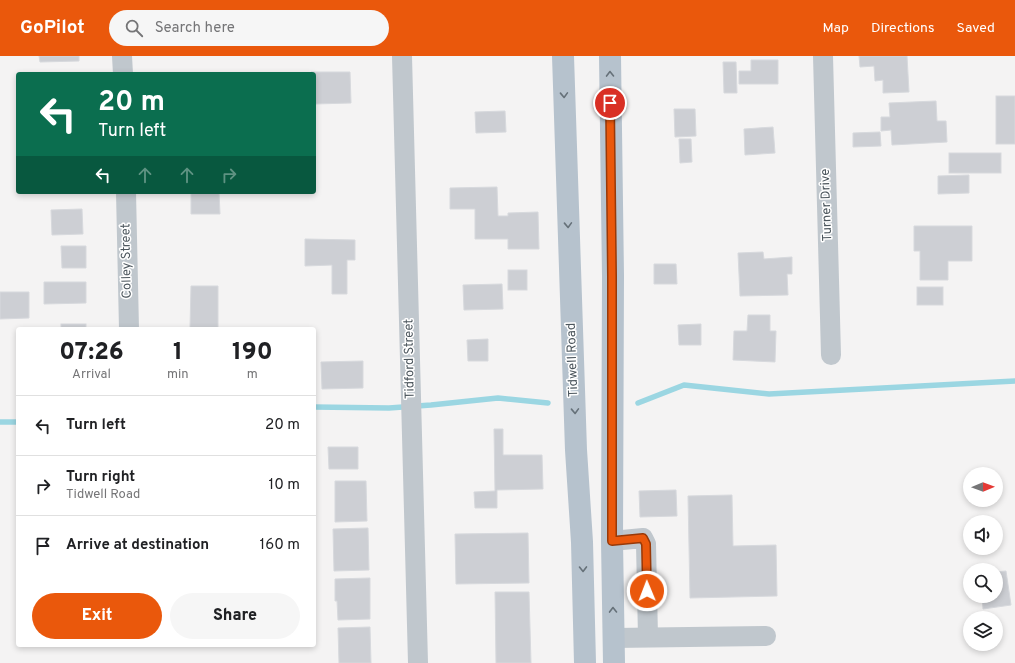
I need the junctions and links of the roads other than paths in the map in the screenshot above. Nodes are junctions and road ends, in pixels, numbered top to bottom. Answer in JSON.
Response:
{"nodes":[{"id":1,"x":122,"y":56,"type":"edge"},
{"id":2,"x":402,"y":56,"type":"edge"},
{"id":3,"x":563,"y":56,"type":"edge"},
{"id":4,"x":610,"y":56,"type":"edge"},
{"id":5,"x":823,"y":56,"type":"edge"},
{"id":6,"x":123,"y":72,"type":"edge"},
{"id":7,"x":126,"y":194,"type":"edge"},
{"id":8,"x":129,"y":327,"type":"edge"},
{"id":9,"x":831,"y":354,"type":"dead end"},
{"id":10,"x":612,"y":541,"type":"junction"},
{"id":11,"x":582,"y":542,"type":"junction"},
{"id":12,"x":766,"y":636,"type":"dead end"},
{"id":13,"x":614,"y":638,"type":"junction"},
{"id":14,"x":648,"y":638,"type":"junction"},
{"id":15,"x":418,"y":663,"type":"edge"},
{"id":16,"x":585,"y":663,"type":"edge"},
{"id":17,"x":614,"y":663,"type":"edge"}],
"edges":[{"from":1,"to":6,"type":"street"},
{"from":2,"to":15,"type":"street","name":"Tidford Street"},
{"from":3,"to":11,"type":"main road","name":"Tidwell Road","one_way":true},
{"from":10,"to":4,"type":"main road","one_way":true},
{"from":5,"to":9,"type":"street","name":"Turner Drive"},
{"from":7,"to":8,"type":"street","name":"Colley Street"},
{"from":10,"to":11,"type":"main road"},
{"from":13,"to":10,"type":"main road","one_way":true},
{"from":10,"to":14,"type":"street"},
{"from":11,"to":16,"type":"main road","name":"Tidwell Road","one_way":true},
{"from":12,"to":14,"type":"street"},
{"from":13,"to":14,"type":"street"},
{"from":13,"to":17,"type":"main road"}]}
